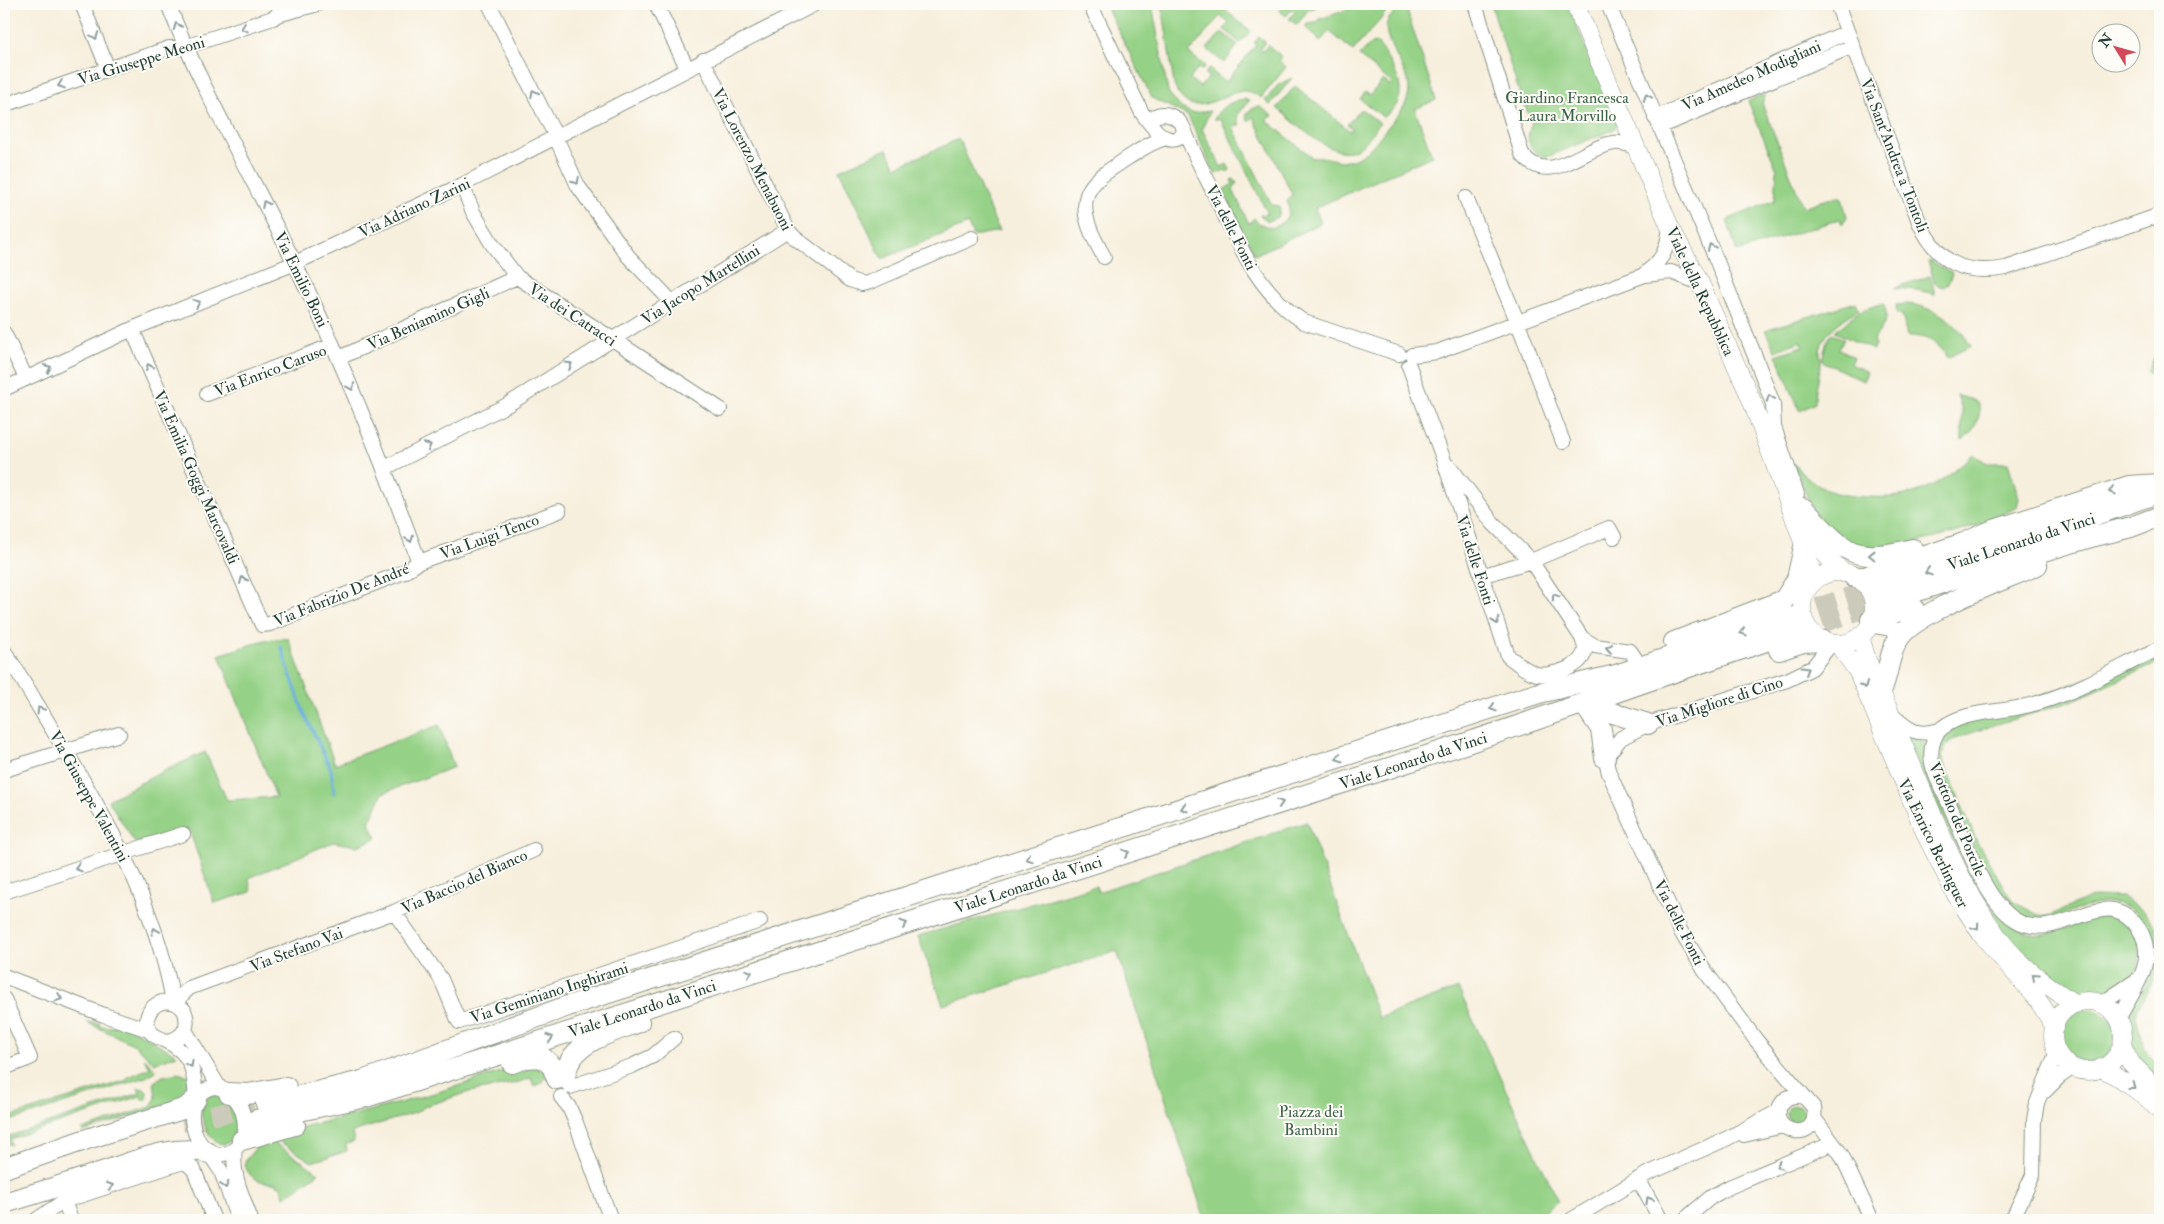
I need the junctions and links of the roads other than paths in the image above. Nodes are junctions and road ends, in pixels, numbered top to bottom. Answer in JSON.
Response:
{"nodes":[{"id":1,"x":82,"y":4,"type":"edge"},
{"id":2,"x":168,"y":4,"type":"edge"},
{"id":3,"x":318,"y":4,"type":"edge"},
{"id":4,"x":489,"y":4,"type":"edge"},
{"id":5,"x":656,"y":4,"type":"edge"},
{"id":6,"x":815,"y":4,"type":"edge"},
{"id":7,"x":1090,"y":4,"type":"edge"},
{"id":8,"x":1475,"y":4,"type":"edge"},
{"id":9,"x":1575,"y":4,"type":"edge"},
{"id":10,"x":1608,"y":4,"type":"edge"},
{"id":11,"x":1837,"y":4,"type":"edge"},
{"id":12,"x":280,"y":9,"type":"edge"},
{"id":13,"x":1589,"y":11,"type":"edge"},
{"id":14,"x":1848,"y":32,"type":"junction"},
{"id":15,"x":1818,"y":45,"type":"junction"},
{"id":16,"x":1853,"y":46,"type":"junction"},
{"id":17,"x":185,"y":47,"type":"junction"},
{"id":18,"x":1825,"y":58,"type":"junction"},
{"id":19,"x":703,"y":60,"type":"junction"},
{"id":20,"x":686,"y":68,"type":"junction"},
{"id":21,"x":108,"y":69,"type":"junction"},
{"id":22,"x":1135,"y":95,"type":"junction"},
{"id":23,"x":4,"y":105,"type":"edge"},
{"id":24,"x":1165,"y":114,"type":"junction"},
{"id":25,"x":1624,"y":122,"type":"junction"},
{"id":26,"x":1657,"y":122,"type":"junction"},
{"id":27,"x":1151,"y":126,"type":"junction"},
{"id":28,"x":1184,"y":129,"type":"junction"},
{"id":29,"x":556,"y":137,"type":"junction"},
{"id":30,"x":1171,"y":138,"type":"junction"},
{"id":31,"x":1612,"y":143,"type":"junction"},
{"id":32,"x":1637,"y":147,"type":"junction"},
{"id":33,"x":1141,"y":149,"type":"junction"},
{"id":34,"x":1199,"y":164,"type":"junction"},
{"id":35,"x":462,"y":185,"type":"junction"},
{"id":36,"x":1466,"y":198,"type":"dead end"},
{"id":37,"x":2160,"y":215,"type":"edge"},
{"id":38,"x":1670,"y":227,"type":"junction"},
{"id":39,"x":788,"y":230,"type":"junction"},
{"id":40,"x":972,"y":238,"type":"dead end"},
{"id":41,"x":1104,"y":256,"type":"dead end"},
{"id":42,"x":295,"y":263,"type":"junction"},
{"id":43,"x":1642,"y":276,"type":"junction"},
{"id":44,"x":516,"y":277,"type":"junction"},
{"id":45,"x":1700,"y":283,"type":"junction"},
{"id":46,"x":672,"y":302,"type":"junction"},
{"id":47,"x":1518,"y":324,"type":"junction"},
{"id":48,"x":132,"y":329,"type":"junction"},
{"id":49,"x":4,"y":333,"type":"edge"},
{"id":50,"x":611,"y":339,"type":"junction"},
{"id":51,"x":336,"y":352,"type":"junction"},
{"id":52,"x":1407,"y":358,"type":"junction"},
{"id":53,"x":26,"y":378,"type":"junction"},
{"id":54,"x":4,"y":389,"type":"edge"},
{"id":55,"x":207,"y":394,"type":"dead end"},
{"id":56,"x":720,"y":409,"type":"dead end"},
{"id":57,"x":1563,"y":442,"type":"dead end"},
{"id":58,"x":1443,"y":458,"type":"junction"},
{"id":59,"x":385,"y":468,"type":"junction"},
{"id":60,"x":2160,"y":484,"type":"edge"},
{"id":61,"x":2160,"y":492,"type":"edge"},
{"id":62,"x":1800,"y":501,"type":"junction"},
{"id":63,"x":559,"y":511,"type":"dead end"},
{"id":64,"x":2160,"y":516,"type":"edge"},
{"id":65,"x":2131,"y":528,"type":"junction"},
{"id":66,"x":1989,"y":532,"type":"junction"},
{"id":67,"x":1614,"y":537,"type":"dead end"},
{"id":68,"x":1804,"y":547,"type":"junction"},
{"id":69,"x":1530,"y":561,"type":"junction"},
{"id":70,"x":418,"y":562,"type":"junction"},
{"id":71,"x":2037,"y":566,"type":"junction"},
{"id":72,"x":1848,"y":575,"type":"junction"},
{"id":73,"x":1481,"y":576,"type":"junction"},
{"id":74,"x":1808,"y":590,"type":"junction"},
{"id":75,"x":1768,"y":606,"type":"junction"},
{"id":76,"x":262,"y":625,"type":"joint"},
{"id":77,"x":1867,"y":627,"type":"junction"},
{"id":78,"x":1904,"y":631,"type":"junction"},
{"id":79,"x":1582,"y":638,"type":"junction"},
{"id":80,"x":1831,"y":643,"type":"junction"},
{"id":81,"x":2160,"y":648,"type":"edge"},
{"id":82,"x":4,"y":651,"type":"edge"},
{"id":83,"x":1635,"y":658,"type":"junction"},
{"id":84,"x":1881,"y":691,"type":"junction"},
{"id":85,"x":1540,"y":693,"type":"junction"},
{"id":86,"x":1584,"y":709,"type":"junction"},
{"id":87,"x":1890,"y":714,"type":"junction"},
{"id":88,"x":1648,"y":724,"type":"junction"},
{"id":89,"x":1940,"y":730,"type":"junction"},
{"id":90,"x":119,"y":734,"type":"dead end"},
{"id":91,"x":65,"y":750,"type":"junction"},
{"id":92,"x":1605,"y":758,"type":"junction"},
{"id":93,"x":4,"y":770,"type":"edge"},
{"id":94,"x":182,"y":834,"type":"dead end"},
{"id":95,"x":534,"y":850,"type":"dead end"},
{"id":96,"x":124,"y":852,"type":"junction"},
{"id":97,"x":4,"y":892,"type":"edge"},
{"id":98,"x":394,"y":912,"type":"junction"},
{"id":99,"x":760,"y":921,"type":"dead end"},
{"id":100,"x":168,"y":976,"type":"junction"},
{"id":101,"x":2140,"y":978,"type":"junction"},
{"id":102,"x":9,"y":979,"type":"edge"},
{"id":103,"x":194,"y":987,"type":"junction"},
{"id":104,"x":703,"y":988,"type":"junction"},
{"id":105,"x":4,"y":1000,"type":"edge"},
{"id":106,"x":173,"y":1004,"type":"junction"},
{"id":107,"x":2075,"y":1004,"type":"junction"},
{"id":108,"x":2101,"y":1004,"type":"junction"},
{"id":109,"x":2118,"y":1019,"type":"junction"},
{"id":110,"x":2055,"y":1027,"type":"junction"},
{"id":111,"x":149,"y":1030,"type":"junction"},
{"id":112,"x":185,"y":1030,"type":"junction"},
{"id":113,"x":498,"y":1032,"type":"junction"},
{"id":114,"x":674,"y":1038,"type":"dead end"},
{"id":115,"x":165,"y":1041,"type":"junction"},
{"id":116,"x":2122,"y":1045,"type":"junction"},
{"id":117,"x":2057,"y":1051,"type":"junction"},
{"id":118,"x":470,"y":1064,"type":"junction"},
{"id":119,"x":4,"y":1068,"type":"edge"},
{"id":120,"x":2073,"y":1068,"type":"junction"},
{"id":121,"x":2101,"y":1068,"type":"junction"},
{"id":122,"x":1782,"y":1071,"type":"junction"},
{"id":123,"x":224,"y":1090,"type":"junction"},
{"id":124,"x":565,"y":1090,"type":"junction"},
{"id":125,"x":2160,"y":1092,"type":"edge"},
{"id":126,"x":1803,"y":1097,"type":"junction"},
{"id":127,"x":196,"y":1099,"type":"junction"},
{"id":128,"x":2038,"y":1099,"type":"junction"},
{"id":129,"x":391,"y":1102,"type":"junction"},
{"id":130,"x":1782,"y":1105,"type":"junction"},
{"id":131,"x":2160,"y":1109,"type":"edge"},
{"id":132,"x":1810,"y":1124,"type":"junction"},
{"id":133,"x":1783,"y":1126,"type":"junction"},
{"id":134,"x":1726,"y":1139,"type":"junction"},
{"id":135,"x":239,"y":1145,"type":"junction"},
{"id":136,"x":1824,"y":1147,"type":"junction"},
{"id":137,"x":209,"y":1152,"type":"junction"},
{"id":138,"x":4,"y":1168,"type":"edge"},
{"id":139,"x":4,"y":1176,"type":"edge"},
{"id":140,"x":1638,"y":1179,"type":"junction"},
{"id":141,"x":4,"y":1193,"type":"edge"},
{"id":142,"x":1860,"y":1198,"type":"junction"},
{"id":143,"x":64,"y":1201,"type":"junction"},
{"id":144,"x":604,"y":1202,"type":"junction"},
{"id":145,"x":4,"y":1203,"type":"edge"},
{"id":146,"x":36,"y":1220,"type":"edge"},
{"id":147,"x":71,"y":1220,"type":"edge"},
{"id":148,"x":214,"y":1220,"type":"edge"},
{"id":149,"x":238,"y":1220,"type":"edge"},
{"id":150,"x":251,"y":1220,"type":"edge"},
{"id":151,"x":604,"y":1220,"type":"edge"},
{"id":152,"x":612,"y":1220,"type":"edge"},
{"id":153,"x":1571,"y":1220,"type":"edge"},
{"id":154,"x":1661,"y":1220,"type":"edge"},
{"id":155,"x":1684,"y":1220,"type":"edge"},
{"id":156,"x":1872,"y":1220,"type":"edge"},
{"id":157,"x":2012,"y":1220,"type":"edge"}],
"edges":[{"from":1,"to":21,"type":"street","one_way":true},
{"from":17,"to":2,"type":"street","name":"Via Emilio Boni","one_way":true},
{"from":3,"to":12,"type":"street","name":"Via Giuseppe Meoni"},
{"from":29,"to":4,"type":"street","one_way":true},
{"from":5,"to":20,"type":"street"},
{"from":6,"to":19,"type":"street","name":"Via Adriano Zarini"},
{"from":7,"to":22,"type":"street","name":"Via delle Fonti"},
{"from":8,"to":31,"type":"street"},
{"from":9,"to":25,"type":"main road","name":"Viale della Repubblica"},
{"from":26,"to":10,"type":"street","name":"Viale della Repubblica","one_way":true},
{"from":11,"to":14,"type":"street","name":"Via Sant'Andrea a Tontoli"},
{"from":12,"to":17,"type":"street","name":"Via Giuseppe Meoni","one_way":true},
{"from":13,"to":62,"type":"main road","name":"Viale della Repubblica"},
{"from":14,"to":15,"type":"street","name":"Via Amedeo Modigliani"},
{"from":14,"to":16,"type":"street","name":"Via Sant'Andrea a Tontoli"},
{"from":15,"to":18,"type":"street"},
{"from":15,"to":26,"type":"street","name":"Via Amedeo Modigliani"},
{"from":16,"to":18,"type":"street","name":"Via Amedeo Modigliani"},
{"from":16,"to":37,"type":"street","name":"Via Sant'Andrea a Tontoli"},
{"from":17,"to":21,"type":"street","name":"Via Giuseppe Meoni"},
{"from":42,"to":17,"type":"street","name":"Via Emilio Boni","one_way":true},
{"from":18,"to":26,"type":"street","name":"Via Amedeo Modigliani"},
{"from":19,"to":20,"type":"street","name":"Via Adriano Zarini"},
{"from":19,"to":39,"type":"street","name":"Via Lorenzo Menabuoni"},
{"from":20,"to":29,"type":"street","name":"Via Adriano Zarini"},
{"from":21,"to":23,"type":"street","name":"Via Giuseppe Meoni","one_way":true},
{"from":22,"to":24,"type":"street","name":"Via delle Fonti"},
{"from":22,"to":27,"type":"street","name":"Via delle Fonti"},
{"from":24,"to":27,"type":"street"},
{"from":24,"to":28,"type":"street","name":"Via delle Fonti"},
{"from":25,"to":31,"type":"street"},
{"from":25,"to":32,"type":"main road","name":"Viale della Repubblica"},
{"from":62,"to":26,"type":"street","name":"Viale della Repubblica","one_way":true},
{"from":27,"to":30,"type":"street","name":"Via delle Fonti"},
{"from":27,"to":33,"type":"street"},
{"from":28,"to":30,"type":"street"},
{"from":28,"to":34,"type":"street","name":"Via delle Fonti"},
{"from":29,"to":35,"type":"street","name":"Via Adriano Zarini"},
{"from":29,"to":46,"type":"street","one_way":true},
{"from":30,"to":33,"type":"street"},
{"from":30,"to":34,"type":"street","name":"Via delle Fonti"},
{"from":31,"to":32,"type":"street"},
{"from":32,"to":38,"type":"main road","name":"Viale della Repubblica"},
{"from":33,"to":41,"type":"street"},
{"from":34,"to":52,"type":"street","name":"Via delle Fonti"},
{"from":35,"to":42,"type":"street","name":"Via Adriano Zarini"},
{"from":35,"to":44,"type":"street","name":"Via dei Catracci"},
{"from":36,"to":47,"type":"street"},
{"from":38,"to":43,"type":"street"},
{"from":38,"to":45,"type":"main road","name":"Viale della Repubblica"},
{"from":39,"to":40,"type":"street","name":"Via Lorenzo Menabuoni"},
{"from":39,"to":46,"type":"street","name":"Via Jacopo Martellini"},
{"from":48,"to":42,"type":"street","name":"Via Adriano Zarini","one_way":true},
{"from":42,"to":51,"type":"street","name":"Via Emilio Boni"},
{"from":43,"to":45,"type":"street"},
{"from":43,"to":47,"type":"street"},
{"from":44,"to":50,"type":"street","name":"Via dei Catracci"},
{"from":44,"to":51,"type":"street","name":"Via Beniamino Gigli"},
{"from":45,"to":68,"type":"main road","name":"Viale della Repubblica"},
{"from":46,"to":50,"type":"street","name":"Via Jacopo Martellini"},
{"from":47,"to":52,"type":"street"},
{"from":47,"to":57,"type":"street"},
{"from":53,"to":48,"type":"street","name":"Via Adriano Zarini","one_way":true},
{"from":76,"to":48,"type":"street","name":"Via Emilia Goggi Marcovaldi","one_way":true},
{"from":49,"to":53,"type":"street"},
{"from":50,"to":56,"type":"street","name":"Via dei Catracci"},
{"from":59,"to":50,"type":"street","name":"Via Jacopo Martellini","one_way":true},
{"from":51,"to":55,"type":"street","name":"Via Enrico Caruso"},
{"from":51,"to":59,"type":"street","name":"Via Emilio Boni","one_way":true},
{"from":52,"to":58,"type":"street","name":"Via delle Fonti"},
{"from":53,"to":54,"type":"street","name":"Via Adriano Zarini"},
{"from":58,"to":69,"type":"street"},
{"from":58,"to":73,"type":"street","name":"Via delle Fonti"},
{"from":59,"to":70,"type":"street","name":"Via Emilio Boni","one_way":true},
{"from":60,"to":66,"type":"highway","one_way":true},
{"from":61,"to":65,"type":"highway","name":"Viale Leonardo da Vinci","one_way":true},
{"from":66,"to":62,"type":"highway","one_way":true},
{"from":62,"to":72,"type":"main road","name":"Viale della Repubblica"},
{"from":63,"to":70,"type":"street","name":"Via Luigi Tenco"},
{"from":64,"to":65,"type":"highway","name":"Viale Leonardo da Vinci"},
{"from":65,"to":71,"type":"highway"},
{"from":66,"to":72,"type":"highway"},
{"from":67,"to":69,"type":"street"},
{"from":68,"to":74,"type":"main road","name":"Viale della Repubblica"},
{"from":68,"to":75,"type":"highway"},
{"from":69,"to":73,"type":"street"},
{"from":79,"to":69,"type":"street","one_way":true},
{"from":70,"to":76,"type":"street","name":"Via Fabrizio De André"},
{"from":71,"to":77,"type":"highway"},
{"from":71,"to":78,"type":"highway"},
{"from":72,"to":74,"type":"main road"},
{"from":72,"to":77,"type":"main road"},
{"from":73,"to":79,"type":"street","name":"Via delle Fonti","one_way":true},
{"from":74,"to":75,"type":"highway"},
{"from":74,"to":80,"type":"main road"},
{"from":75,"to":83,"type":"highway"},
{"from":77,"to":78,"type":"street"},
{"from":77,"to":80,"type":"main road"},
{"from":77,"to":84,"type":"main road","name":"Via Enrico Berlinguer"},
{"from":78,"to":84,"type":"highway"},
{"from":83,"to":79,"type":"street","one_way":true},
{"from":80,"to":86,"type":"highway"},
{"from":88,"to":80,"type":"street","name":"Via Migliore di Cino","one_way":true},
{"from":80,"to":110,"type":"main road","name":"Via Enrico Berlinguer","one_way":true},
{"from":81,"to":89,"type":"street"},
{"from":91,"to":82,"type":"street","name":"Via Giuseppe Valentini","one_way":true},
{"from":83,"to":85,"type":"highway"},
{"from":84,"to":87,"type":"main road","name":"Via Enrico Berlinguer"},
{"from":86,"to":85,"type":"highway","name":"Viale Leonardo da Vinci","one_way":true},
{"from":85,"to":113,"type":"highway","name":"Viale Leonardo da Vinci","one_way":true},
{"from":86,"to":88,"type":"highway"},
{"from":86,"to":92,"type":"highway"},
{"from":104,"to":86,"type":"highway","name":"Viale Leonardo da Vinci","one_way":true},
{"from":87,"to":89,"type":"street"},
{"from":107,"to":87,"type":"main road","name":"Via Enrico Berlinguer","one_way":true},
{"from":88,"to":92,"type":"street","name":"Via Migliore di Cino"},
{"from":89,"to":101,"type":"street","name":"Viottolo del Porcile"},
{"from":90,"to":91,"type":"street"},
{"from":91,"to":93,"type":"street"},
{"from":91,"to":96,"type":"street","name":"Via Giuseppe Valentini"},
{"from":92,"to":122,"type":"street","name":"Via delle Fonti"},
{"from":94,"to":96,"type":"street"},
{"from":95,"to":98,"type":"street","name":"Via Baccio del Bianco"},
{"from":96,"to":97,"type":"street","one_way":true},
{"from":100,"to":96,"type":"street","name":"Via Giuseppe Valentini","one_way":true},
{"from":98,"to":99,"type":"street","name":"Via Geminiano Inghirami"},
{"from":98,"to":103,"type":"street","name":"Via Stefano Vai"},
{"from":100,"to":103,"type":"street"},
{"from":100,"to":106,"type":"street","name":"Via Giuseppe Valentini"},
{"from":101,"to":108,"type":"street"},
{"from":101,"to":109,"type":"street","name":"Viottolo del Porcile"},
{"from":102,"to":105,"type":"street"},
{"from":102,"to":111,"type":"street","one_way":true},
{"from":103,"to":106,"type":"street"},
{"from":118,"to":104,"type":"highway","name":"Viale Leonardo da Vinci","one_way":true},
{"from":104,"to":124,"type":"highway"},
{"from":105,"to":119,"type":"street"},
{"from":106,"to":111,"type":"street"},
{"from":106,"to":112,"type":"street"},
{"from":107,"to":108,"type":"main road"},
{"from":107,"to":110,"type":"main road"},
{"from":108,"to":109,"type":"main road"},
{"from":109,"to":116,"type":"main road"},
{"from":110,"to":117,"type":"main road","name":"Via Enrico Berlinguer"},
{"from":111,"to":115,"type":"street"},
{"from":112,"to":115,"type":"street"},
{"from":112,"to":123,"type":"street"},
{"from":113,"to":118,"type":"highway","name":"Viale Leonardo da Vinci"},
{"from":113,"to":123,"type":"highway"},
{"from":114,"to":124,"type":"street"},
{"from":115,"to":127,"type":"street","one_way":true},
{"from":116,"to":121,"type":"main road"},
{"from":116,"to":125,"type":"main road"},
{"from":117,"to":120,"type":"main road"},
{"from":117,"to":128,"type":"street"},
{"from":118,"to":129,"type":"highway"},
{"from":120,"to":121,"type":"main road"},
{"from":120,"to":128,"type":"street"},
{"from":121,"to":131,"type":"main road","one_way":true},
{"from":122,"to":126,"type":"street","name":"Via delle Fonti"},
{"from":122,"to":130,"type":"street"},
{"from":123,"to":127,"type":"street"},
{"from":123,"to":135,"type":"street"},
{"from":124,"to":129,"type":"highway"},
{"from":124,"to":144,"type":"street"},
{"from":126,"to":130,"type":"street"},
{"from":126,"to":132,"type":"street","name":"Via delle Fonti"},
{"from":127,"to":137,"type":"street"},
{"from":127,"to":138,"type":"highway"},
{"from":128,"to":157,"type":"street"},
{"from":129,"to":135,"type":"highway"},
{"from":130,"to":133,"type":"street"},
{"from":130,"to":134,"type":"street"},
{"from":132,"to":133,"type":"street"},
{"from":132,"to":136,"type":"street"},
{"from":132,"to":142,"type":"street"},
{"from":133,"to":134,"type":"street"},
{"from":134,"to":140,"type":"street"},
{"from":135,"to":137,"type":"street"},
{"from":135,"to":150,"type":"street"},
{"from":136,"to":142,"type":"street"},
{"from":136,"to":155,"type":"street","one_way":true},
{"from":137,"to":145,"type":"highway"},
{"from":137,"to":149,"type":"street","one_way":true},
{"from":139,"to":141,"type":"highway"},
{"from":140,"to":153,"type":"street"},
{"from":154,"to":140,"type":"street","one_way":true},
{"from":142,"to":156,"type":"street"},
{"from":143,"to":146,"type":"street"},
{"from":143,"to":147,"type":"street"},
{"from":143,"to":148,"type":"street","one_way":true},
{"from":144,"to":151,"type":"street"},
{"from":144,"to":152,"type":"street"}]}
